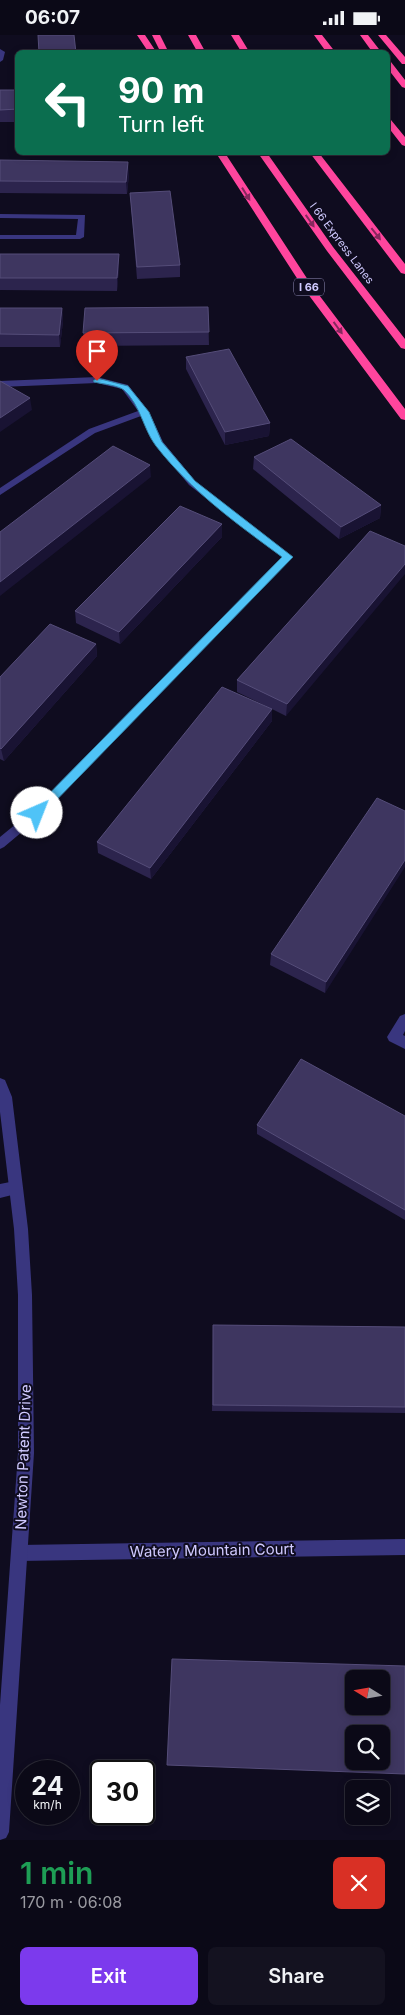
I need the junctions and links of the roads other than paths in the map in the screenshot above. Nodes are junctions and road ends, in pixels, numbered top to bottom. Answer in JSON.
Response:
{"nodes":[{"id":1,"x":141,"y":35,"type":"edge"},
{"id":2,"x":156,"y":35,"type":"edge"},
{"id":3,"x":192,"y":35,"type":"edge"},
{"id":4,"x":235,"y":35,"type":"edge"},
{"id":5,"x":318,"y":35,"type":"edge"},
{"id":6,"x":364,"y":35,"type":"edge"},
{"id":7,"x":382,"y":35,"type":"edge"},
{"id":8,"x":151,"y":50,"type":"edge"},
{"id":9,"x":164,"y":50,"type":"edge"},
{"id":10,"x":200,"y":50,"type":"edge"},
{"id":11,"x":244,"y":50,"type":"edge"},
{"id":12,"x":330,"y":50,"type":"edge"},
{"id":13,"x":376,"y":50,"type":"edge"},
{"id":14,"x":0,"y":51,"type":"edge"},
{"id":15,"x":0,"y":60,"type":"edge"},
{"id":16,"x":405,"y":62,"type":"edge"},
{"id":17,"x":390,"y":66,"type":"edge"},
{"id":18,"x":405,"y":85,"type":"edge"},
{"id":19,"x":390,"y":124,"type":"edge"},
{"id":20,"x":405,"y":143,"type":"edge"},
{"id":21,"x":222,"y":155,"type":"edge"},
{"id":22,"x":264,"y":155,"type":"edge"},
{"id":23,"x":317,"y":155,"type":"edge"},
{"id":24,"x":0,"y":216,"type":"edge"},
{"id":25,"x":0,"y":237,"type":"edge"},
{"id":26,"x":405,"y":271,"type":"edge"},
{"id":27,"x":405,"y":346,"type":"edge"},
{"id":28,"x":0,"y":384,"type":"edge"},
{"id":29,"x":144,"y":412,"type":"junction"},
{"id":30,"x":405,"y":417,"type":"edge"},
{"id":31,"x":0,"y":492,"type":"edge"},
{"id":32,"x":0,"y":844,"type":"edge"},
{"id":33,"x":405,"y":1020,"type":"edge"},
{"id":34,"x":405,"y":1043,"type":"edge"},
{"id":35,"x":0,"y":1083,"type":"edge"},
{"id":36,"x":8,"y":1190,"type":"edge"},
{"id":37,"x":405,"y":1547,"type":"edge"},
{"id":38,"x":19,"y":1553,"type":"junction"},
{"id":39,"x":0,"y":1832,"type":"edge"}],
"edges":[{"from":1,"to":8,"type":"highway"},
{"from":2,"to":9,"type":"highway"},
{"from":3,"to":10,"type":"highway"},
{"from":4,"to":11,"type":"highway"},
{"from":5,"to":12,"type":"highway"},
{"from":6,"to":13,"type":"highway"},
{"from":7,"to":16,"type":"highway"},
{"from":14,"to":15,"type":"street"},
{"from":17,"to":18,"type":"highway"},
{"from":19,"to":20,"type":"highway"},
{"from":21,"to":30,"type":"highway","number":"I 66","one_way":true},
{"from":22,"to":27,"type":"highway","name":"I 66 Express Lanes","one_way":true},
{"from":23,"to":26,"type":"highway","one_way":true},
{"from":24,"to":25,"type":"street"},
{"from":28,"to":29,"type":"street"},
{"from":29,"to":31,"type":"street"},
{"from":29,"to":32,"type":"street"},
{"from":33,"to":34,"type":"street"},
{"from":35,"to":36,"type":"street","name":"Newton Patent Drive"},
{"from":36,"to":38,"type":"street","name":"Newton Patent Drive"},
{"from":37,"to":38,"type":"street","name":"Watery Mountain Court"},
{"from":38,"to":39,"type":"street","name":"Newton Patent Drive"}]}
